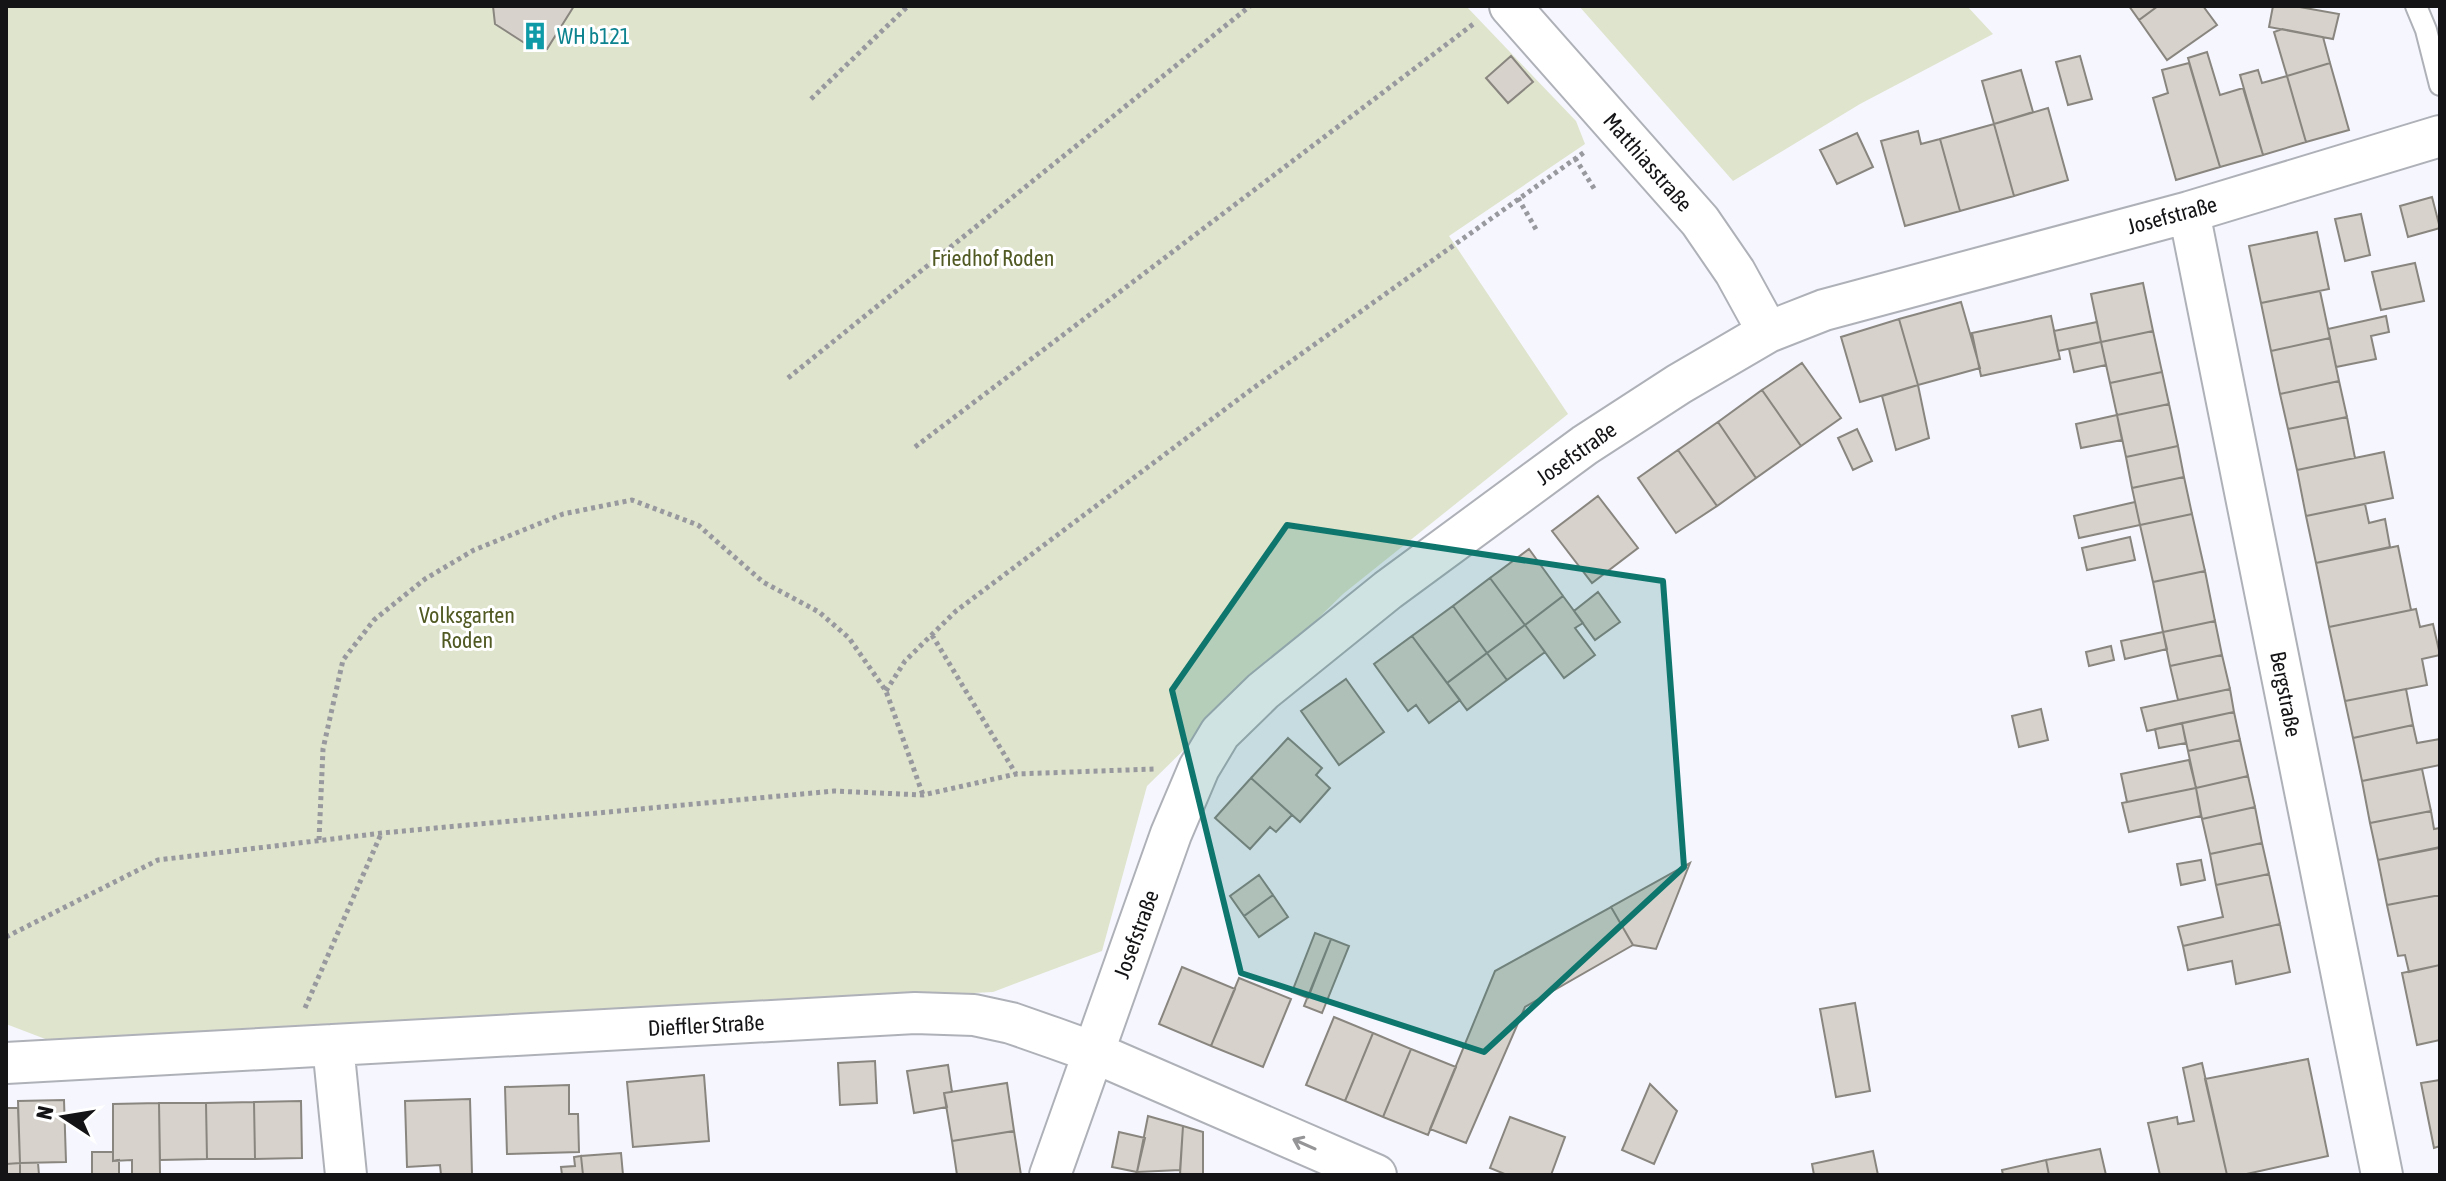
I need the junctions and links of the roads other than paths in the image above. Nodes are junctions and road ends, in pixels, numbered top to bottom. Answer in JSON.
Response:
{"nodes":[{"id":1,"x":2416,"y":6,"type":"edge"},
{"id":2,"x":1494,"y":13,"type":"edge"},
{"id":3,"x":2440,"y":85,"type":"edge"},
{"id":4,"x":2440,"y":136,"type":"edge"},
{"id":5,"x":2189,"y":212,"type":"junction"},
{"id":6,"x":1768,"y":332,"type":"junction"},
{"id":7,"x":333,"y":1045,"type":"junction"},
{"id":8,"x":1093,"y":1052,"type":"junction"},
{"id":9,"x":6,"y":1063,"type":"edge"},
{"id":10,"x":346,"y":1175,"type":"edge"},
{"id":11,"x":1050,"y":1175,"type":"edge"},
{"id":12,"x":1376,"y":1175,"type":"edge"},
{"id":13,"x":2382,"y":1175,"type":"edge"}],
"edges":[{"from":1,"to":3,"type":"lane"},
{"from":2,"to":6,"type":"street","name":"Matthiasstraße"},
{"from":4,"to":5,"type":"street","name":"Josefstraße"},
{"from":5,"to":6,"type":"street","name":"Josefstraße"},
{"from":5,"to":13,"type":"street","name":"Bergstraße"},
{"from":6,"to":8,"type":"street","name":"Josefstraße"},
{"from":7,"to":8,"type":"street","name":"Dieffler Straße"},
{"from":7,"to":9,"type":"street","name":"Dieffler Straße"},
{"from":7,"to":10,"type":"street"},
{"from":8,"to":11,"type":"street","name":"Josefstraße"},
{"from":12,"to":8,"type":"street","name":"Dieffler Straße","one_way":true}]}
